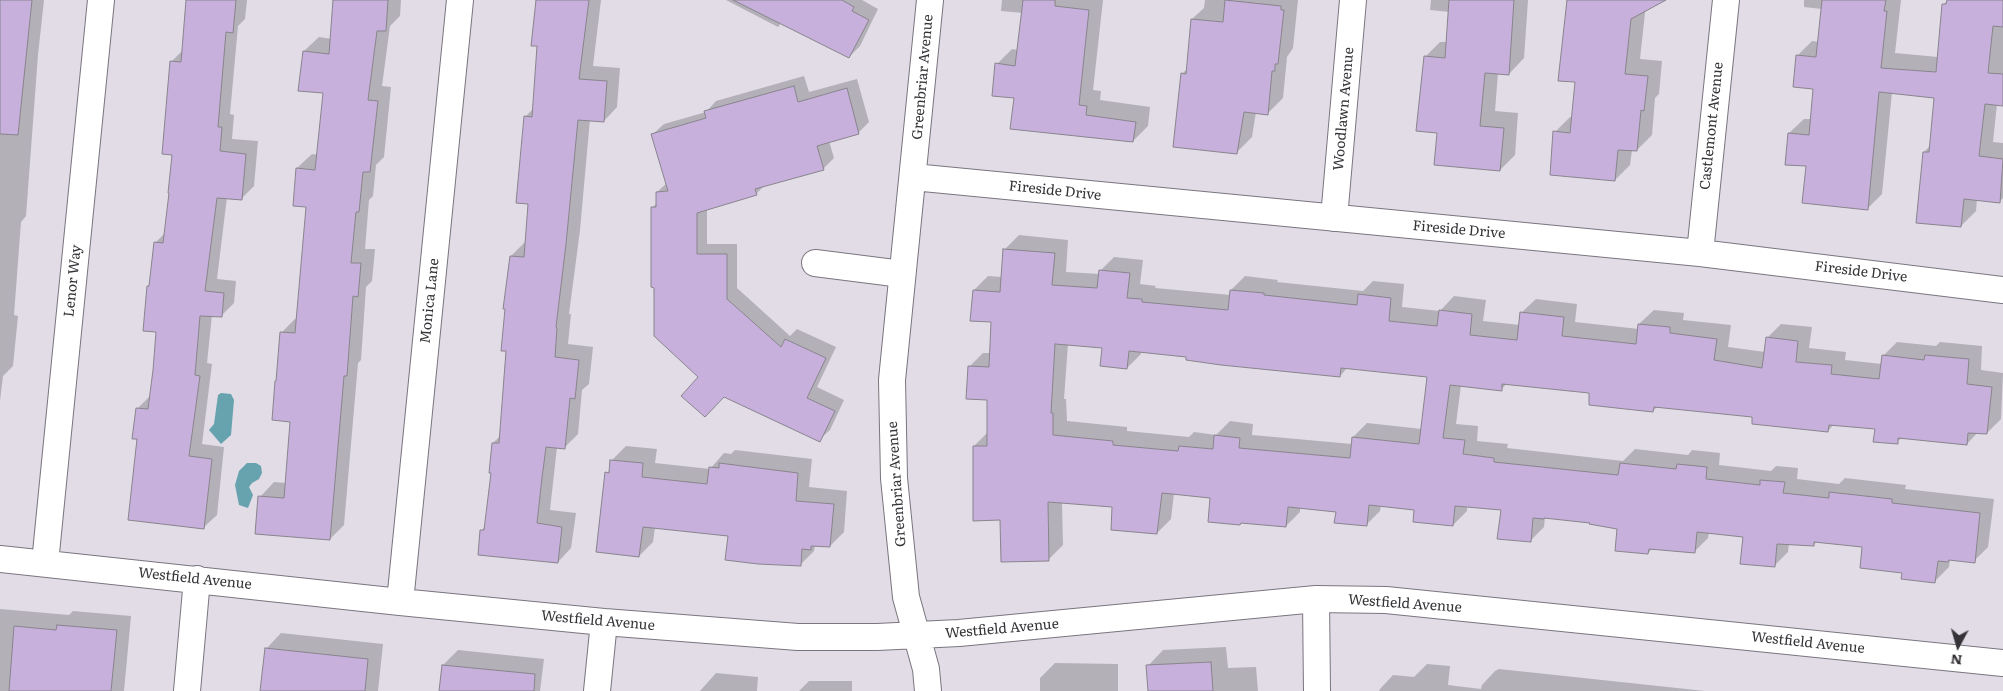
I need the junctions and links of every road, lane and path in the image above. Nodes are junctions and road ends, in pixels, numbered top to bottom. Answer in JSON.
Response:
{"nodes":[{"id":1,"x":101,"y":0,"type":"edge"},
{"id":2,"x":460,"y":0,"type":"edge"},
{"id":3,"x":930,"y":0,"type":"edge"},
{"id":4,"x":1353,"y":0,"type":"edge"},
{"id":5,"x":1726,"y":0,"type":"edge"},
{"id":6,"x":914,"y":176,"type":"junction"},
{"id":7,"x":1334,"y":218,"type":"junction"},
{"id":8,"x":1700,"y":253,"type":"junction"},
{"id":9,"x":815,"y":263,"type":"dead end"},
{"id":10,"x":902,"y":274,"type":"junction"},
{"id":11,"x":2003,"y":290,"type":"edge"},
{"id":12,"x":0,"y":559,"type":"edge"},
{"id":13,"x":45,"y":563,"type":"junction"},
{"id":14,"x":197,"y":579,"type":"junction"},
{"id":15,"x":1316,"y":599,"type":"junction"},
{"id":16,"x":400,"y":602,"type":"junction"},
{"id":17,"x":604,"y":622,"type":"junction"},
{"id":18,"x":918,"y":636,"type":"junction"},
{"id":19,"x":2003,"y":663,"type":"edge"},
{"id":20,"x":187,"y":691,"type":"edge"},
{"id":21,"x":597,"y":691,"type":"edge"},
{"id":22,"x":928,"y":691,"type":"edge"},
{"id":23,"x":1318,"y":691,"type":"edge"}],
"edges":[{"from":1,"to":13,"type":"street","name":"Lenor Way"},
{"from":2,"to":16,"type":"street","name":"Monica Lane"},
{"from":3,"to":6,"type":"street","name":"Greenbriar Avenue"},
{"from":4,"to":7,"type":"street","name":"Woodlawn Avenue"},
{"from":5,"to":8,"type":"street","name":"Castlemont Avenue"},
{"from":6,"to":7,"type":"street","name":"Fireside Drive"},
{"from":6,"to":10,"type":"street","name":"Greenbriar Avenue"},
{"from":7,"to":8,"type":"street","name":"Fireside Drive"},
{"from":8,"to":11,"type":"street","name":"Fireside Drive"},
{"from":9,"to":10,"type":"street"},
{"from":10,"to":18,"type":"street","name":"Greenbriar Avenue"},
{"from":12,"to":13,"type":"street","name":"Westfield Avenue"},
{"from":13,"to":14,"type":"street","name":"Westfield Avenue"},
{"from":14,"to":16,"type":"street","name":"Westfield Avenue"},
{"from":14,"to":20,"type":"street"},
{"from":15,"to":18,"type":"street","name":"Westfield Avenue"},
{"from":15,"to":19,"type":"street","name":"Westfield Avenue"},
{"from":15,"to":23,"type":"street"},
{"from":16,"to":17,"type":"street","name":"Westfield Avenue"},
{"from":17,"to":18,"type":"street","name":"Westfield Avenue"},
{"from":17,"to":21,"type":"street"},
{"from":18,"to":22,"type":"street","name":"Greenbriar Avenue"}]}
